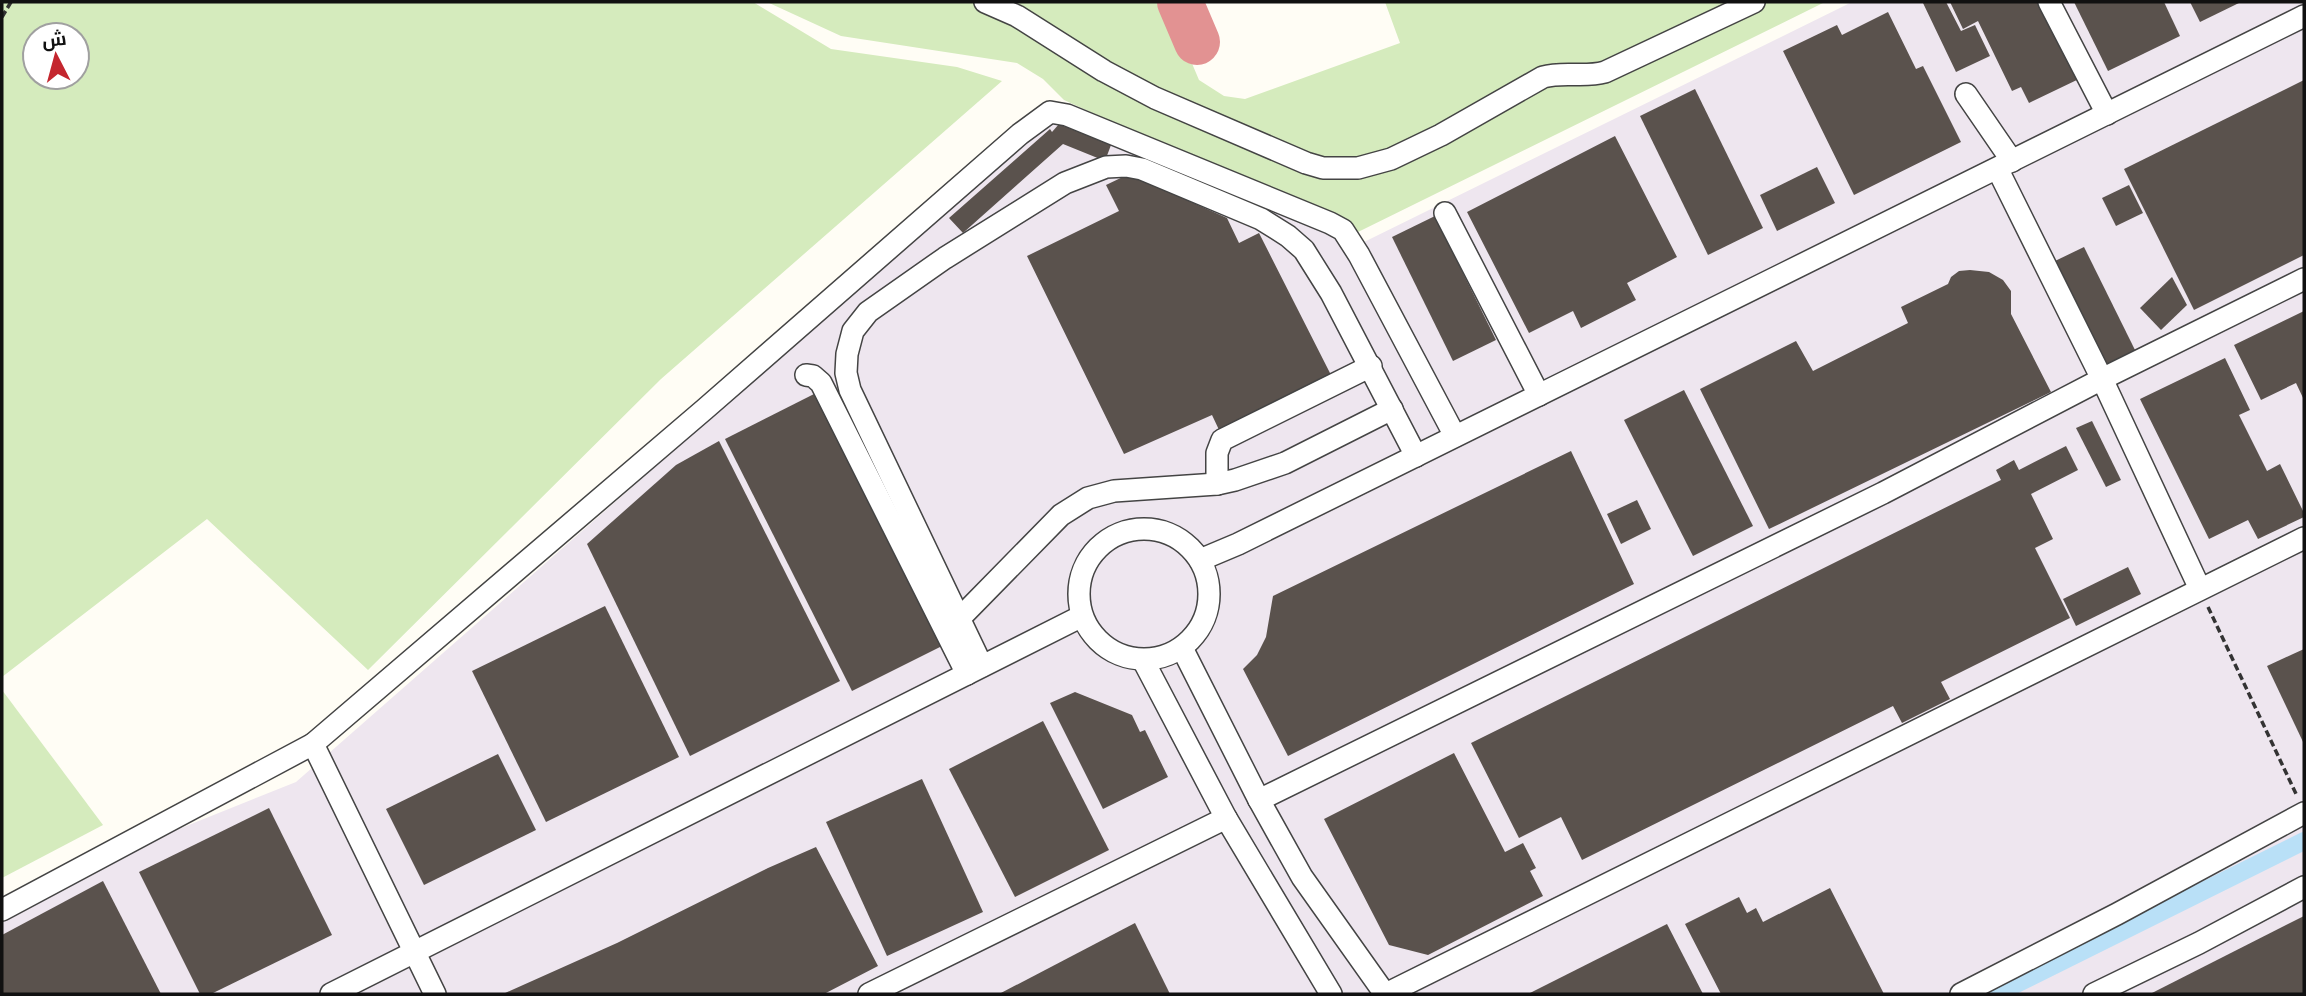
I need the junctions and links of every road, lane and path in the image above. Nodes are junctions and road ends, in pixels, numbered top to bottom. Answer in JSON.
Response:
{"nodes":[{"id":1,"x":11,"y":2,"type":"edge"},
{"id":2,"x":985,"y":2,"type":"edge"},
{"id":3,"x":1754,"y":2,"type":"edge"},
{"id":4,"x":2049,"y":2,"type":"edge"},
{"id":5,"x":2304,"y":16,"type":"edge"},
{"id":6,"x":2,"y":17,"type":"edge"},
{"id":7,"x":1966,"y":94,"type":"dead end"},
{"id":8,"x":2107,"y":114,"type":"junction"},
{"id":9,"x":2005,"y":166,"type":"junction"},
{"id":10,"x":1445,"y":213,"type":"dead end"},
{"id":11,"x":2304,"y":279,"type":"edge"},
{"id":12,"x":1371,"y":366,"type":"junction"},
{"id":13,"x":806,"y":375,"type":"dead end"},
{"id":14,"x":2102,"y":379,"type":"junction"},
{"id":15,"x":1539,"y":395,"type":"junction"},
{"id":16,"x":1392,"y":409,"type":"junction"},
{"id":17,"x":1455,"y":436,"type":"junction"},
{"id":18,"x":1416,"y":456,"type":"junction"},
{"id":19,"x":1217,"y":484,"type":"junction"},
{"id":20,"x":2304,"y":537,"type":"edge"},
{"id":21,"x":1200,"y":560,"type":"junction"},
{"id":22,"x":2200,"y":589,"type":"junction"},
{"id":23,"x":1082,"y":616,"type":"junction"},
{"id":24,"x":960,"y":618,"type":"junction"},
{"id":25,"x":1182,"y":648,"type":"junction"},
{"id":26,"x":1143,"y":660,"type":"junction"},
{"id":27,"x":975,"y":670,"type":"junction"},
{"id":28,"x":313,"y":744,"type":"junction"},
{"id":29,"x":1259,"y":800,"type":"junction"},
{"id":30,"x":2301,"y":806,"type":"edge"},
{"id":31,"x":1226,"y":818,"type":"junction"},
{"id":32,"x":2304,"y":887,"type":"edge"},
{"id":33,"x":2,"y":910,"type":"edge"},
{"id":34,"x":415,"y":953,"type":"junction"},
{"id":35,"x":331,"y":994,"type":"edge"},
{"id":36,"x":435,"y":994,"type":"edge"},
{"id":37,"x":869,"y":994,"type":"edge"},
{"id":38,"x":1331,"y":994,"type":"edge"},
{"id":39,"x":1386,"y":994,"type":"edge"},
{"id":40,"x":1961,"y":994,"type":"edge"},
{"id":41,"x":2094,"y":994,"type":"edge"}],
"edges":[{"from":1,"to":6,"type":"path"},
{"from":2,"to":3,"type":"street"},
{"from":4,"to":8,"type":"street"},
{"from":5,"to":8,"type":"street"},
{"from":7,"to":9,"type":"street"},
{"from":8,"to":9,"type":"street"},
{"from":9,"to":14,"type":"street"},
{"from":9,"to":15,"type":"street"},
{"from":10,"to":15,"type":"street"},
{"from":11,"to":14,"type":"street"},
{"from":12,"to":16,"type":"street"},
{"from":12,"to":19,"type":"street"},
{"from":12,"to":24,"type":"street"},
{"from":13,"to":27,"type":"street"},
{"from":14,"to":22,"type":"street"},
{"from":14,"to":29,"type":"street"},
{"from":15,"to":17,"type":"street"},
{"from":16,"to":18,"type":"street"},
{"from":16,"to":19,"type":"street"},
{"from":17,"to":18,"type":"street"},
{"from":17,"to":28,"type":"street"},
{"from":18,"to":21,"type":"street"},
{"from":19,"to":24,"type":"street"},
{"from":20,"to":22,"type":"street"},
{"from":21,"to":23,"type":"street"},
{"from":21,"to":25,"type":"street"},
{"from":22,"to":30,"type":"path"},
{"from":22,"to":39,"type":"street"},
{"from":23,"to":26,"type":"street"},
{"from":23,"to":27,"type":"street"},
{"from":24,"to":27,"type":"street"},
{"from":25,"to":26,"type":"street"},
{"from":25,"to":29,"type":"street"},
{"from":26,"to":31,"type":"street"},
{"from":27,"to":34,"type":"street"},
{"from":28,"to":33,"type":"street"},
{"from":28,"to":34,"type":"street"},
{"from":29,"to":39,"type":"street"},
{"from":30,"to":40,"type":"street"},
{"from":31,"to":37,"type":"street"},
{"from":31,"to":38,"type":"street"},
{"from":32,"to":41,"type":"street"},
{"from":34,"to":35,"type":"street"},
{"from":34,"to":36,"type":"street"}]}
